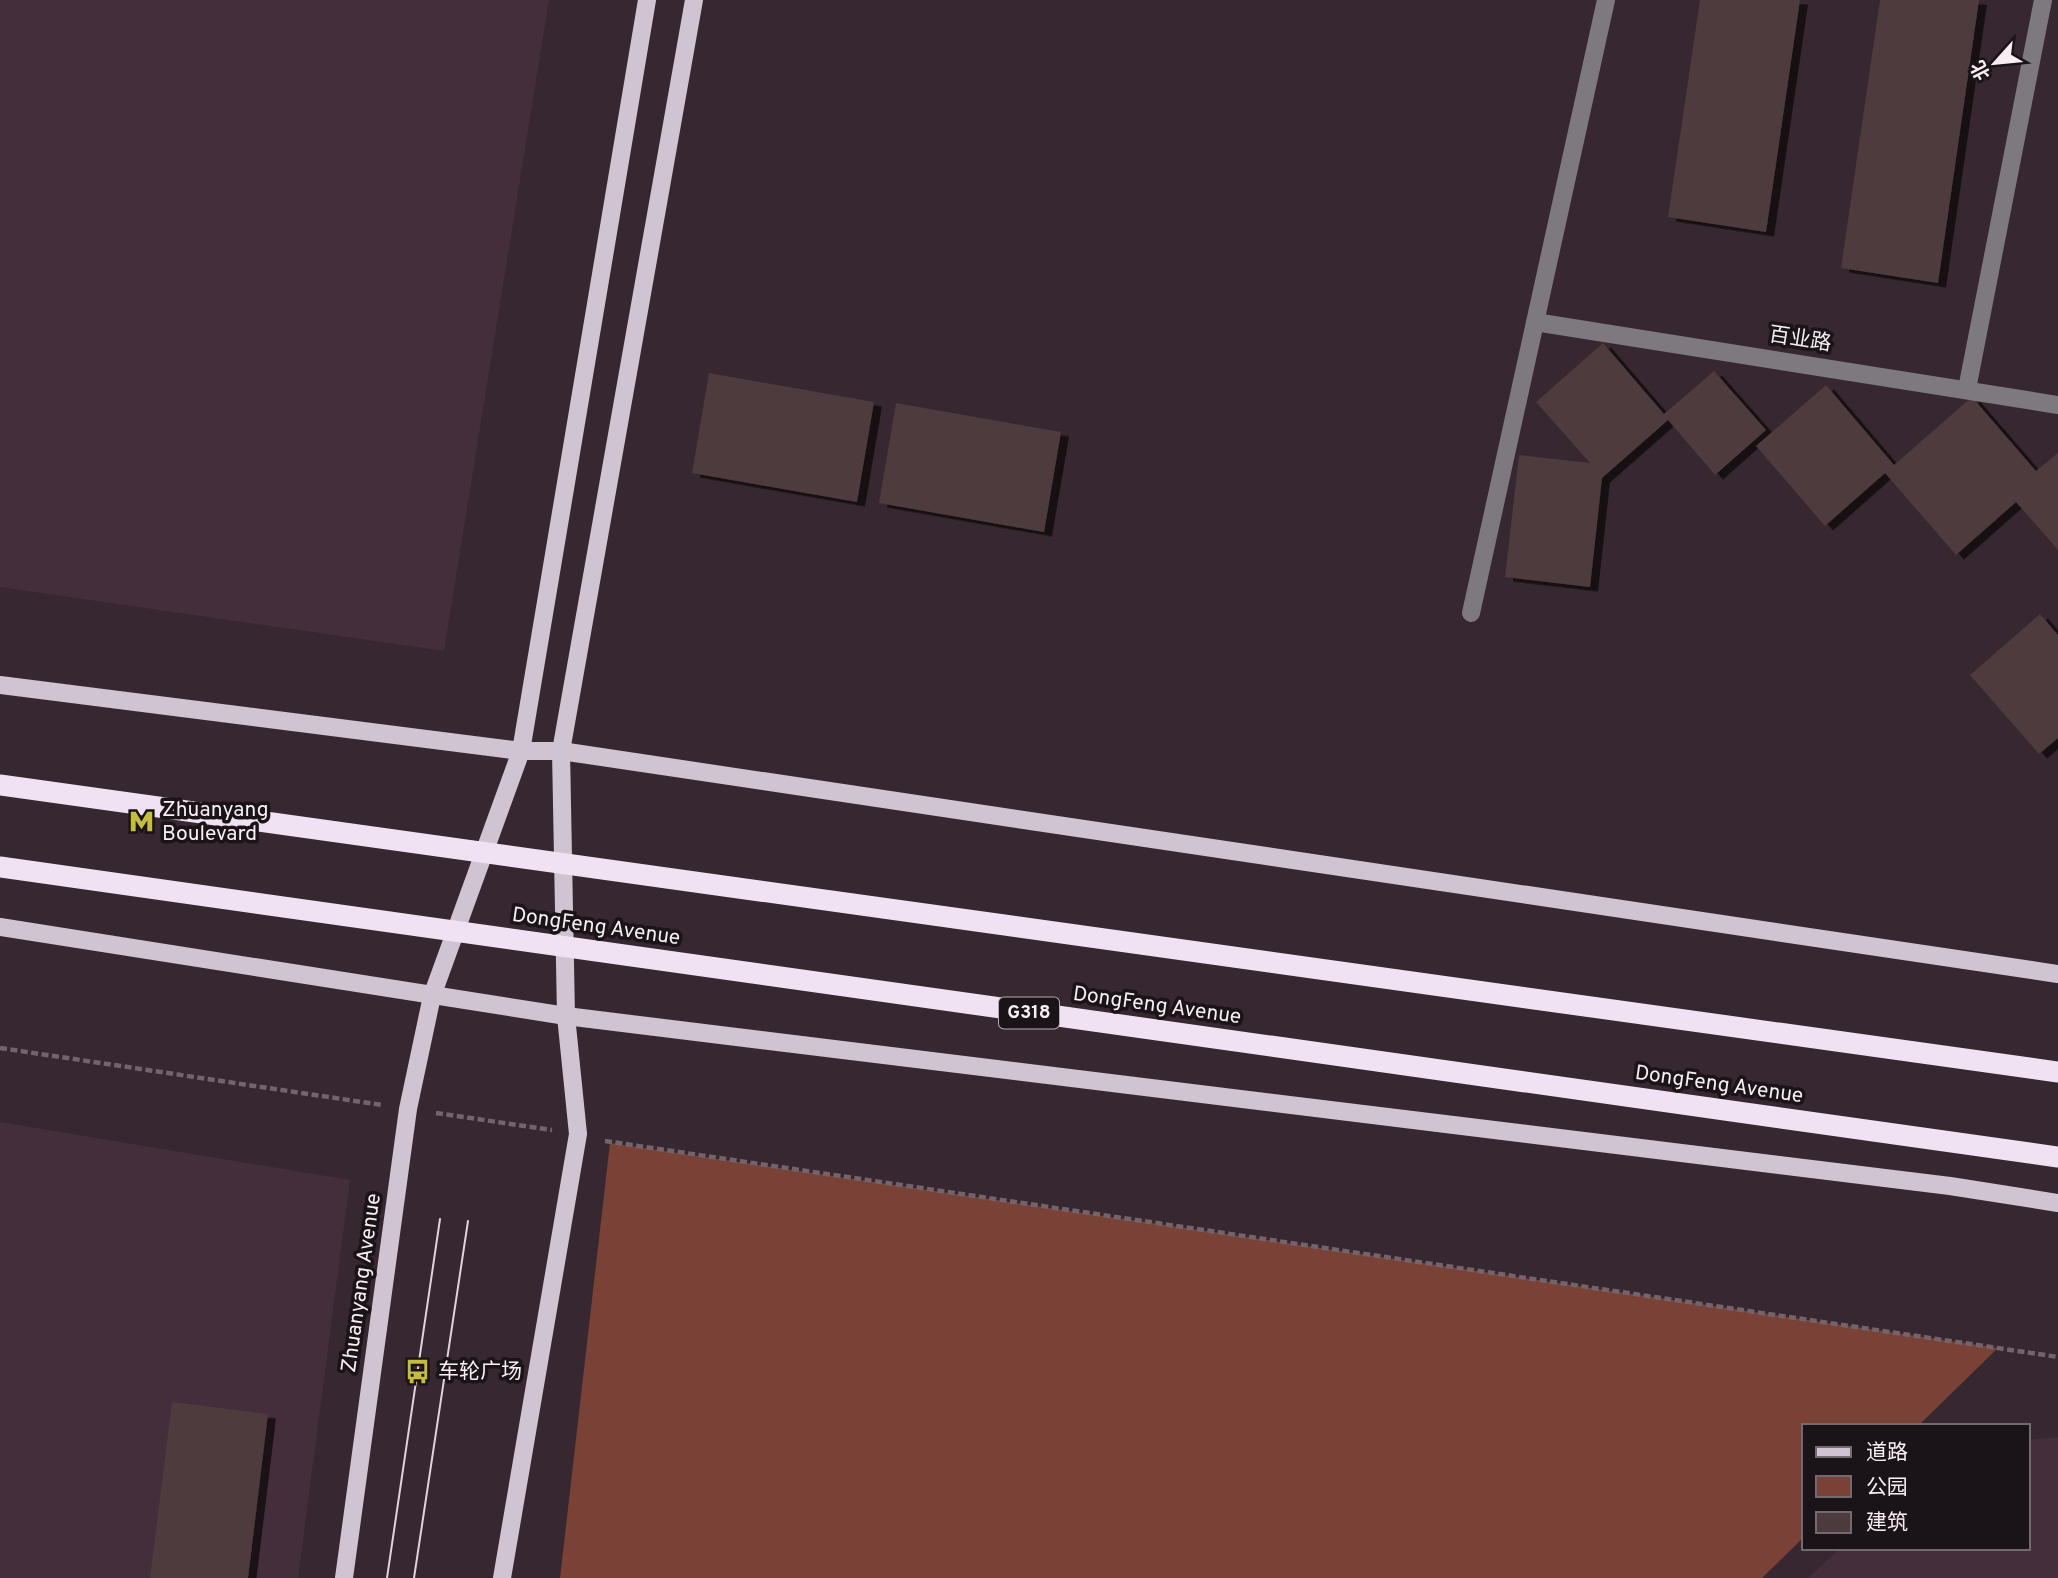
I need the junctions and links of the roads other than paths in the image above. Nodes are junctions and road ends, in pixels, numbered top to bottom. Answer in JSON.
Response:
{"nodes":[{"id":1,"x":647,"y":0,"type":"edge"},
{"id":2,"x":694,"y":0,"type":"edge"},
{"id":3,"x":1606,"y":0,"type":"edge"},
{"id":4,"x":2043,"y":0,"type":"edge"},
{"id":5,"x":1535,"y":323,"type":"junction"},
{"id":6,"x":1967,"y":389,"type":"junction"},
{"id":7,"x":2058,"y":405,"type":"edge"},
{"id":8,"x":1471,"y":613,"type":"dead end"},
{"id":9,"x":0,"y":685,"type":"edge"},
{"id":10,"x":521,"y":751,"type":"junction"},
{"id":11,"x":561,"y":751,"type":"junction"},
{"id":12,"x":0,"y":785,"type":"edge"},
{"id":13,"x":0,"y":867,"type":"edge"},
{"id":14,"x":0,"y":927,"type":"edge"},
{"id":15,"x":2058,"y":974,"type":"edge"},
{"id":16,"x":432,"y":996,"type":"junction"},
{"id":17,"x":566,"y":1016,"type":"junction"},
{"id":18,"x":2058,"y":1072,"type":"edge"},
{"id":19,"x":2058,"y":1157,"type":"edge"},
{"id":20,"x":2058,"y":1203,"type":"edge"},
{"id":21,"x":344,"y":1578,"type":"edge"},
{"id":22,"x":502,"y":1578,"type":"edge"}],
"edges":[{"from":1,"to":10,"type":"main road","name":"Zhuanyang Avenue"},
{"from":2,"to":11,"type":"main road"},
{"from":3,"to":5,"type":"street"},
{"from":4,"to":6,"type":"street"},
{"from":5,"to":6,"type":"street","name":"百业路"},
{"from":5,"to":8,"type":"street"},
{"from":6,"to":7,"type":"street","name":"百业路"},
{"from":9,"to":10,"type":"main road"},
{"from":10,"to":11,"type":"main road"},
{"from":10,"to":16,"type":"main road","name":"Zhuanyang Avenue"},
{"from":11,"to":15,"type":"main road"},
{"from":11,"to":17,"type":"main road"},
{"from":12,"to":18,"type":"highway","bridge":true},
{"from":13,"to":19,"type":"highway","name":"DongFeng Avenue","number":"G318","bridge":true},
{"from":14,"to":16,"type":"main road"},
{"from":16,"to":17,"type":"main road"},
{"from":16,"to":21,"type":"main road","name":"Zhuanyang Avenue"},
{"from":17,"to":20,"type":"main road"},
{"from":17,"to":22,"type":"main road"}]}
